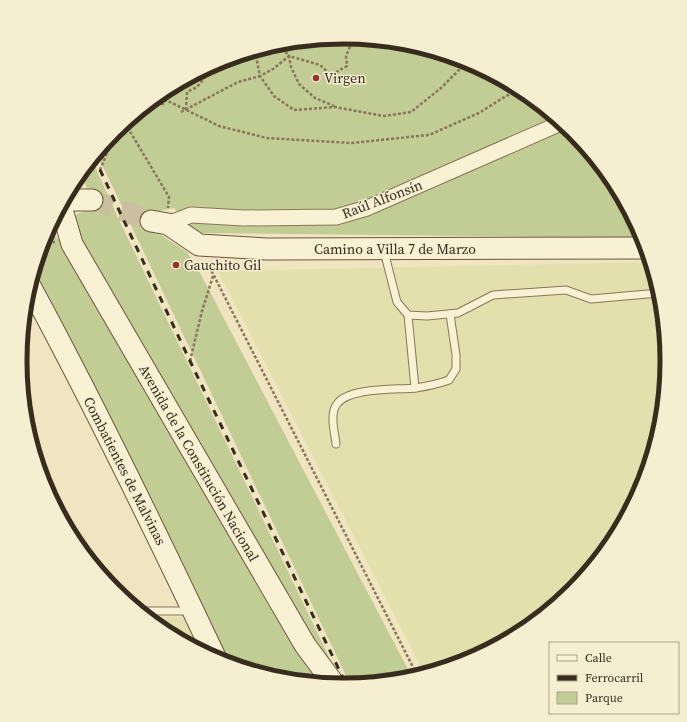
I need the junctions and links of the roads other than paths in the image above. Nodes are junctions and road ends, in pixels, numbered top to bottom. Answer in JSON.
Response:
{"nodes":[{"id":1,"x":555,"y":126,"type":"edge"},
{"id":2,"x":77,"y":190,"type":"edge"},
{"id":3,"x":71,"y":200,"type":"edge"},
{"id":4,"x":63,"y":214,"type":"edge"},
{"id":5,"x":159,"y":223,"type":"joint"},
{"id":6,"x":57,"y":227,"type":"edge"},
{"id":7,"x":70,"y":239,"type":"junction"},
{"id":8,"x":639,"y":248,"type":"edge"},
{"id":9,"x":384,"y":249,"type":"junction"},
{"id":10,"x":34,"y":294,"type":"edge"},
{"id":11,"x":653,"y":294,"type":"edge"},
{"id":12,"x":450,"y":314,"type":"junction"},
{"id":13,"x":408,"y":315,"type":"junction"},
{"id":14,"x":415,"y":388,"type":"junction"},
{"id":15,"x":336,"y":444,"type":"dead end"},
{"id":16,"x":150,"y":611,"type":"edge"},
{"id":17,"x":194,"y":612,"type":"junction"},
{"id":18,"x":210,"y":648,"type":"edge"},
{"id":19,"x":329,"y":677,"type":"edge"}],
"edges":[{"from":1,"to":5,"type":"street","name":"Raúl Alfonsín"},
{"from":2,"to":3,"type":"street"},
{"from":4,"to":7,"type":"street","name":"Avenida de la Constitución Nacional"},
{"from":5,"to":9,"type":"street","name":"Camino a Villa 7 de Marzo"},
{"from":6,"to":7,"type":"street","name":"Avenida de la Constitución Nacional"},
{"from":7,"to":19,"type":"street","name":"Avenida de la Constitución Nacional"},
{"from":8,"to":9,"type":"street","name":"Camino a Villa 7 de Marzo"},
{"from":9,"to":13,"type":"lane"},
{"from":10,"to":17,"type":"street","name":"Combatientes de Malvinas"},
{"from":11,"to":12,"type":"lane"},
{"from":12,"to":13,"type":"lane"},
{"from":12,"to":14,"type":"lane"},
{"from":13,"to":14,"type":"lane"},
{"from":14,"to":15,"type":"lane"},
{"from":16,"to":17,"type":"lane"},
{"from":17,"to":18,"type":"street","name":"Combatientes de Malvinas"}]}
